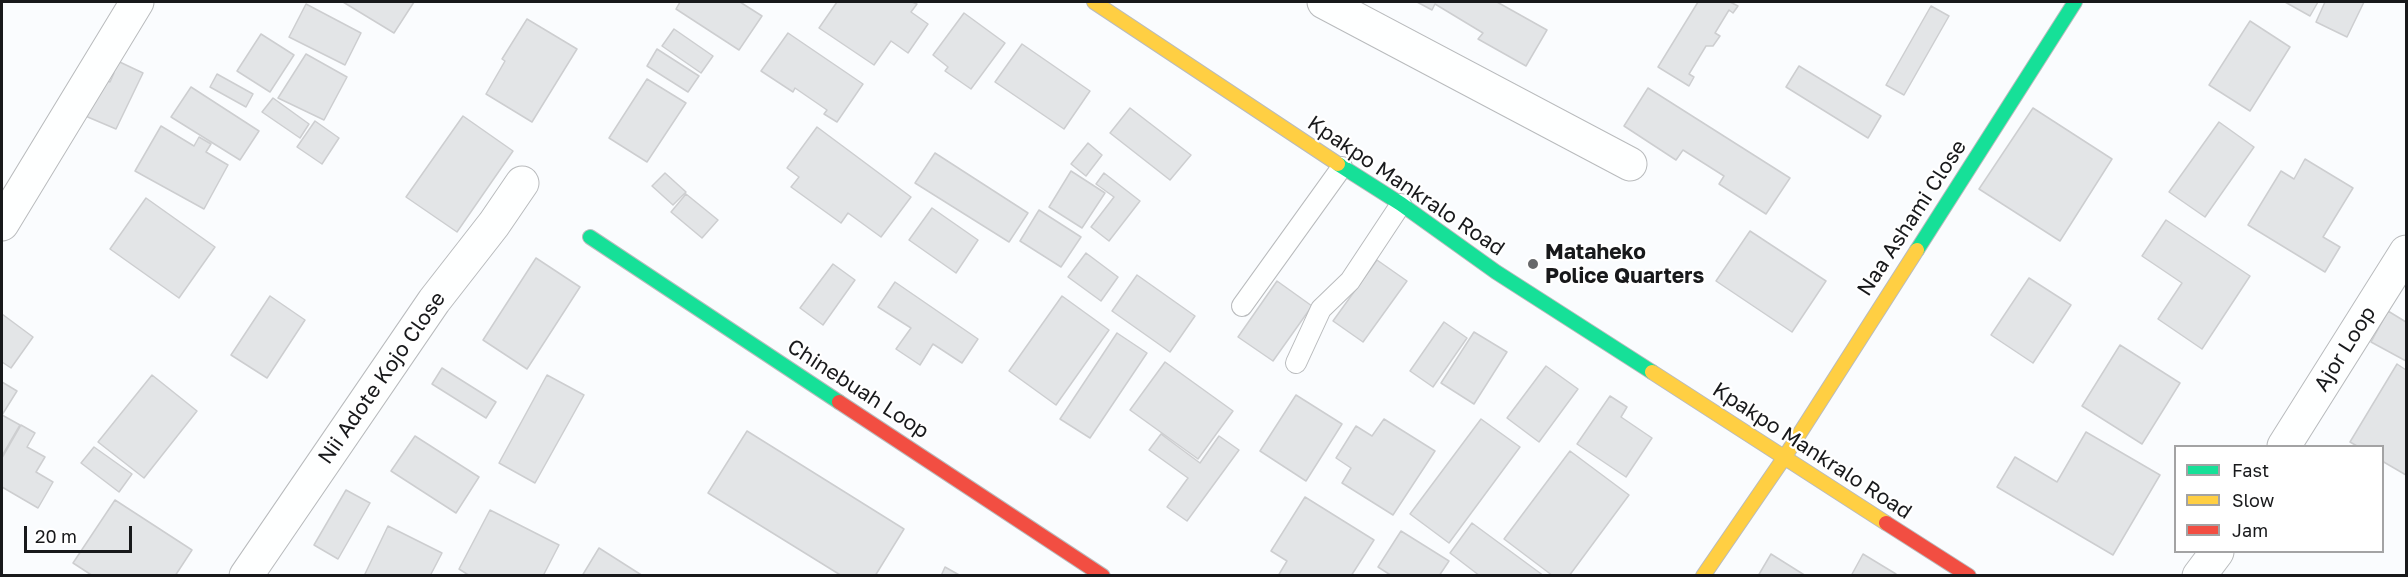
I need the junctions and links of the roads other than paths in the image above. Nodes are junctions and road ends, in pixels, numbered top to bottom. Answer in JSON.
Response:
{"nodes":[{"id":1,"x":137,"y":2,"type":"edge"},
{"id":2,"x":1094,"y":2,"type":"edge"},
{"id":3,"x":1324,"y":2,"type":"edge"},
{"id":4,"x":2075,"y":2,"type":"edge"},
{"id":5,"x":1630,"y":164,"type":"dead end"},
{"id":6,"x":1342,"y":167,"type":"junction"},
{"id":7,"x":522,"y":183,"type":"dead end"},
{"id":8,"x":1401,"y":204,"type":"junction"},
{"id":9,"x":2,"y":224,"type":"edge"},
{"id":10,"x":590,"y":237,"type":"dead end"},
{"id":11,"x":2406,"y":252,"type":"edge"},
{"id":12,"x":1242,"y":306,"type":"dead end"},
{"id":13,"x":1296,"y":363,"type":"dead end"},
{"id":14,"x":2285,"y":445,"type":"edge"},
{"id":15,"x":1784,"y":458,"type":"junction"},
{"id":16,"x":2216,"y":553,"type":"edge"},
{"id":17,"x":246,"y":576,"type":"edge"},
{"id":18,"x":1103,"y":576,"type":"edge"},
{"id":19,"x":1703,"y":576,"type":"edge"},
{"id":20,"x":1969,"y":576,"type":"edge"},
{"id":21,"x":2199,"y":576,"type":"edge"}],
"edges":[{"from":1,"to":9,"type":"street"},
{"from":2,"to":6,"type":"street","name":"Kpakpo Mankralo Road"},
{"from":3,"to":5,"type":"street"},
{"from":4,"to":15,"type":"street","name":"Naa Ashami Close"},
{"from":6,"to":8,"type":"street","name":"Kpakpo Mankralo Road"},
{"from":6,"to":12,"type":"lane"},
{"from":7,"to":17,"type":"street","name":"Nii Adote Kojo Close"},
{"from":8,"to":13,"type":"lane"},
{"from":8,"to":15,"type":"street","name":"Kpakpo Mankralo Road"},
{"from":10,"to":18,"type":"street","name":"Chinebuah Loop"},
{"from":11,"to":14,"type":"street","name":"Ajor Loop"},
{"from":15,"to":19,"type":"street"},
{"from":15,"to":20,"type":"street","name":"Kpakpo Mankralo Road"},
{"from":16,"to":21,"type":"street"}]}
